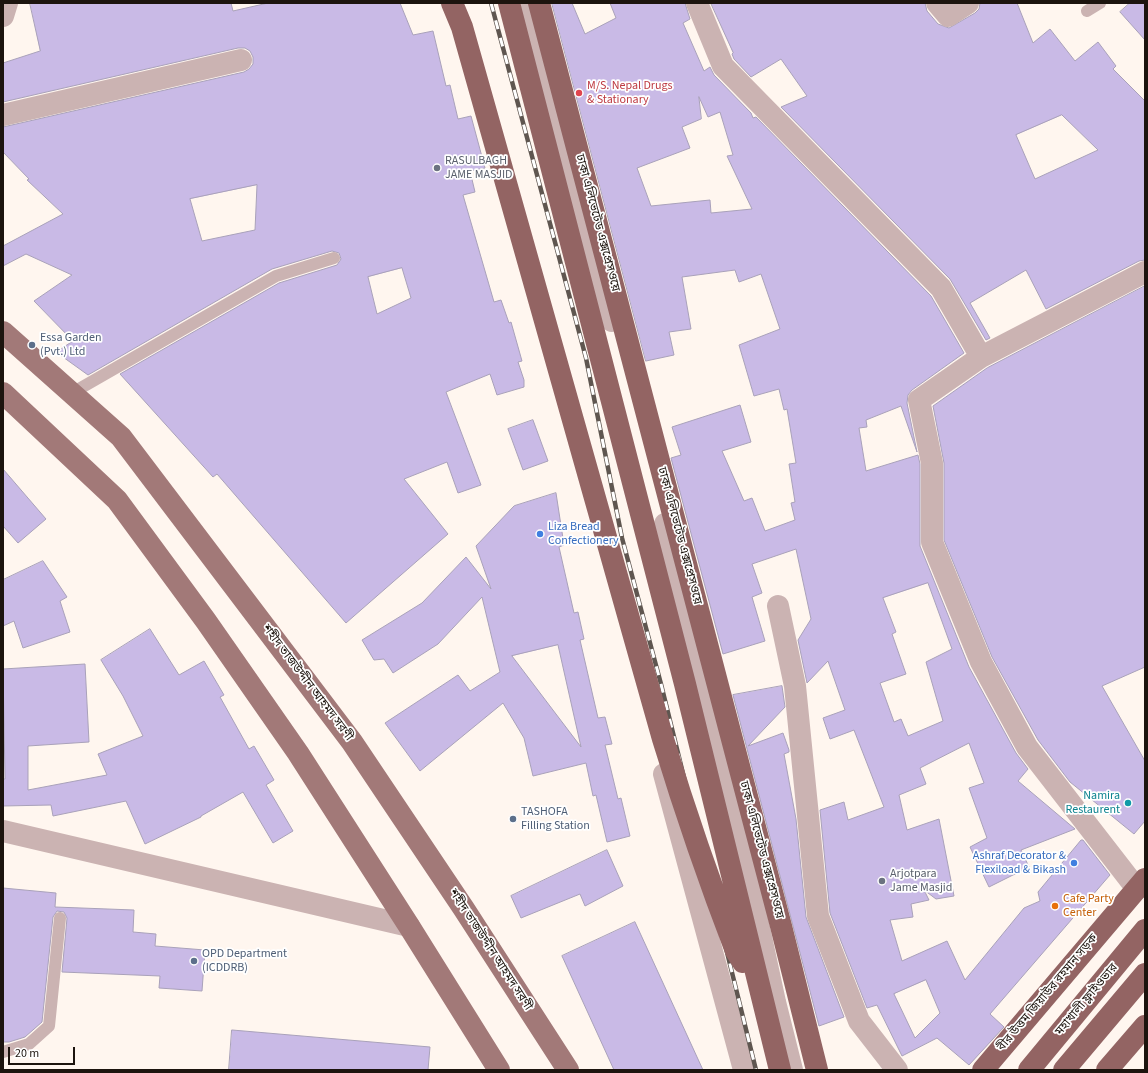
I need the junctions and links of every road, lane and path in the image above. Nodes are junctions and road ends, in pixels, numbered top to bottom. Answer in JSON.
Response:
{"nodes":[{"id":1,"x":7,"y":3,"type":"edge"},
{"id":2,"x":453,"y":3,"type":"edge"},
{"id":3,"x":509,"y":3,"type":"edge"},
{"id":4,"x":527,"y":3,"type":"edge"},
{"id":5,"x":539,"y":3,"type":"edge"},
{"id":6,"x":697,"y":3,"type":"edge"},
{"id":7,"x":937,"y":3,"type":"edge"},
{"id":8,"x":968,"y":3,"type":"edge"},
{"id":9,"x":1100,"y":3,"type":"edge"},
{"id":10,"x":1087,"y":11,"type":"dead end"},
{"id":11,"x":3,"y":16,"type":"edge"},
{"id":12,"x":241,"y":60,"type":"dead end"},
{"id":13,"x":3,"y":115,"type":"edge"},
{"id":14,"x":334,"y":258,"type":"dead end"},
{"id":15,"x":1145,"y":272,"type":"edge"},
{"id":16,"x":3,"y":332,"type":"edge"},
{"id":17,"x":981,"y":357,"type":"junction"},
{"id":18,"x":3,"y":393,"type":"edge"},
{"id":19,"x":72,"y":393,"type":"junction"},
{"id":20,"x":778,"y":606,"type":"dead end"},
{"id":21,"x":3,"y":831,"type":"edge"},
{"id":22,"x":1141,"y":884,"type":"edge"},
{"id":23,"x":60,"y":918,"type":"dead end"},
{"id":24,"x":409,"y":926,"type":"junction"},
{"id":25,"x":1145,"y":930,"type":"edge"},
{"id":26,"x":1145,"y":974,"type":"edge"},
{"id":27,"x":760,"y":993,"type":"junction"},
{"id":28,"x":1145,"y":1026,"type":"edge"},
{"id":29,"x":3,"y":1052,"type":"edge"},
{"id":30,"x":499,"y":1070,"type":"edge"},
{"id":31,"x":568,"y":1070,"type":"edge"},
{"id":32,"x":744,"y":1070,"type":"edge"},
{"id":33,"x":780,"y":1070,"type":"edge"},
{"id":34,"x":792,"y":1070,"type":"edge"},
{"id":35,"x":817,"y":1070,"type":"edge"},
{"id":36,"x":897,"y":1070,"type":"edge"},
{"id":37,"x":983,"y":1070,"type":"edge"},
{"id":38,"x":1029,"y":1070,"type":"edge"},
{"id":39,"x":1064,"y":1070,"type":"edge"},
{"id":40,"x":1107,"y":1070,"type":"edge"}],
"edges":[{"from":1,"to":11,"type":"street"},
{"from":2,"to":27,"type":"highway","bridge":true},
{"from":2,"to":32,"type":"street"},
{"from":3,"to":27,"type":"highway","bridge":true},
{"from":4,"to":34,"type":"street"},
{"from":5,"to":35,"type":"highway","name":"ঢাকা এলিভেটেড এক্সপ্রেসওয়ে"},
{"from":6,"to":17,"type":"street"},
{"from":7,"to":8,"type":"street"},
{"from":9,"to":10,"type":"lane"},
{"from":12,"to":13,"type":"street"},
{"from":14,"to":19,"type":"lane"},
{"from":15,"to":17,"type":"street"},
{"from":16,"to":19,"type":"main road","name":"শহীদ তাজউদ্দীন আহমদ সরণী"},
{"from":17,"to":22,"type":"street"},
{"from":18,"to":24,"type":"main road"},
{"from":19,"to":31,"type":"main road","name":"শহীদ তাজউদ্দীন আহমদ সরণী"},
{"from":20,"to":36,"type":"street"},
{"from":21,"to":24,"type":"street"},
{"from":22,"to":37,"type":"highway","name":"বীর উত্তম জিয়াউর রহমান সড়ক"},
{"from":23,"to":29,"type":"lane"},
{"from":24,"to":30,"type":"main road"},
{"from":25,"to":38,"type":"highway","name":"মহাখালী ফ্লাইওভার"},
{"from":26,"to":39,"type":"highway"},
{"from":27,"to":33,"type":"highway","bridge":true},
{"from":28,"to":40,"type":"highway"}]}
